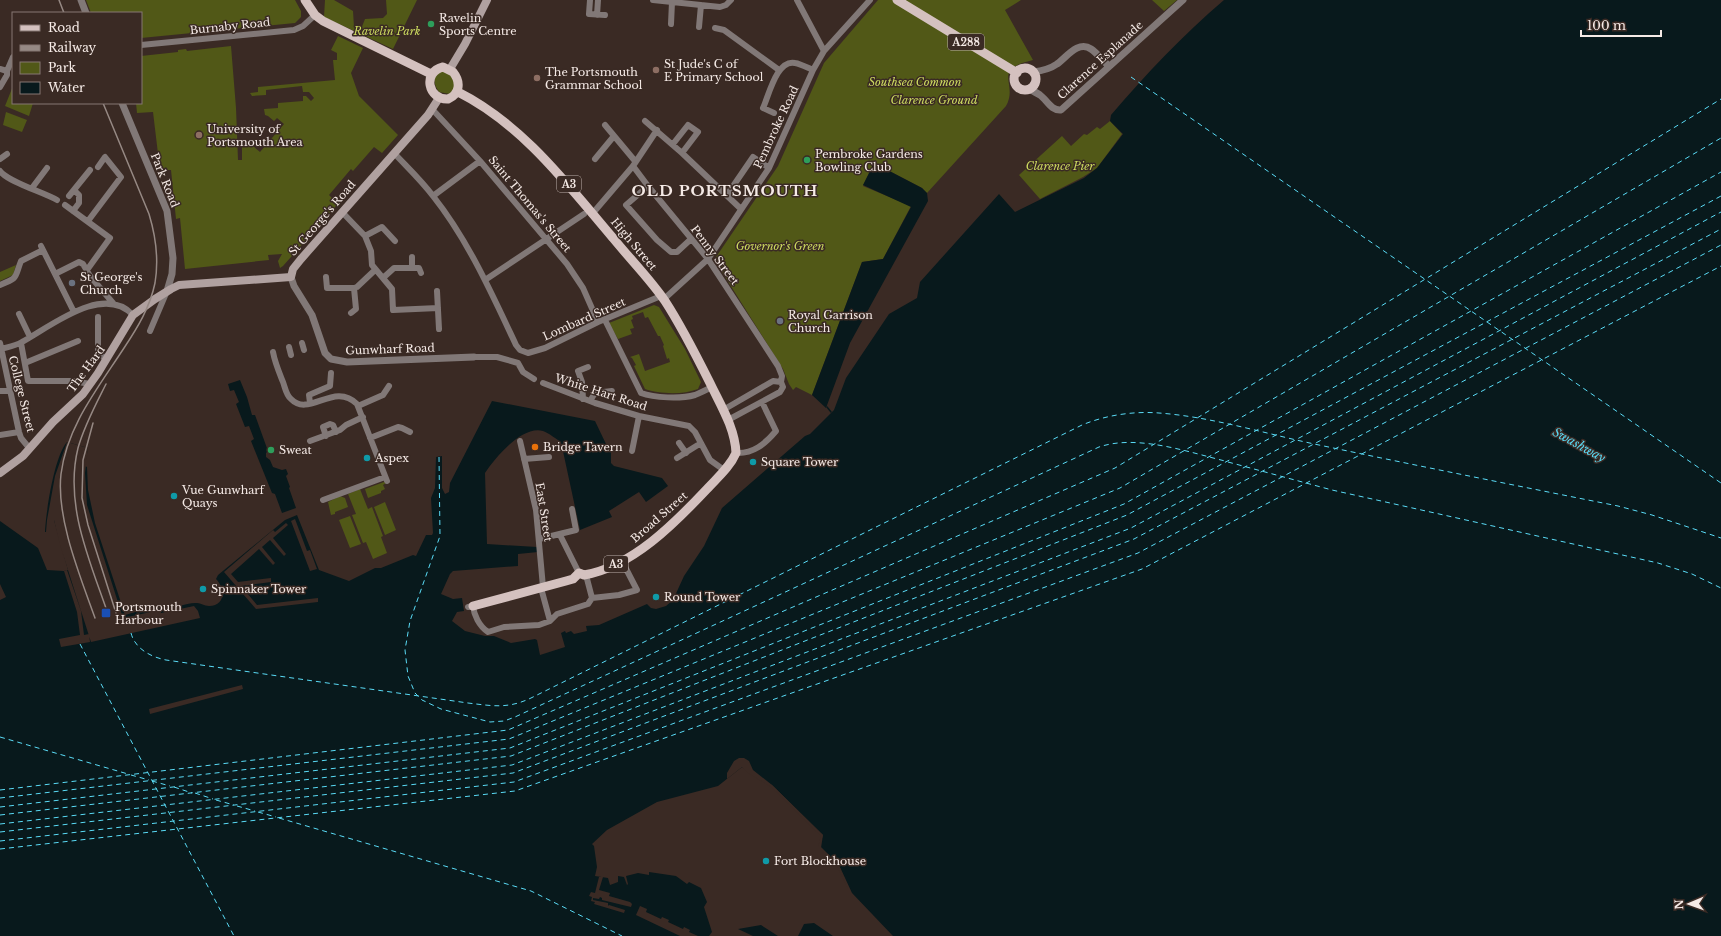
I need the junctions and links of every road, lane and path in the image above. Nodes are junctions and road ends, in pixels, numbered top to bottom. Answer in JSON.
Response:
{"nodes":[{"id":1,"x":81,"y":0,"type":"edge"},
{"id":2,"x":305,"y":0,"type":"edge"},
{"id":3,"x":487,"y":0,"type":"edge"},
{"id":4,"x":590,"y":0,"type":"edge"},
{"id":5,"x":598,"y":0,"type":"edge"},
{"id":6,"x":653,"y":0,"type":"edge"},
{"id":7,"x":731,"y":0,"type":"edge"},
{"id":8,"x":797,"y":0,"type":"edge"},
{"id":9,"x":870,"y":0,"type":"edge"},
{"id":10,"x":897,"y":0,"type":"edge"},
{"id":11,"x":1183,"y":0,"type":"edge"},
{"id":12,"x":672,"y":2,"type":"junction"},
{"id":13,"x":701,"y":5,"type":"junction"},
{"id":14,"x":86,"y":12,"type":"edge"},
{"id":15,"x":315,"y":15,"type":"junction"},
{"id":16,"x":597,"y":15,"type":"junction"},
{"id":17,"x":605,"y":16,"type":"dead end"},
{"id":18,"x":671,"y":24,"type":"dead end"},
{"id":19,"x":698,"y":27,"type":"dead end"},
{"id":20,"x":715,"y":28,"type":"dead end"},
{"id":21,"x":142,"y":45,"type":"edge"},
{"id":22,"x":824,"y":51,"type":"junction"},
{"id":23,"x":12,"y":59,"type":"edge"},
{"id":24,"x":1109,"y":66,"type":"junction"},
{"id":25,"x":0,"y":69,"type":"edge"},
{"id":26,"x":450,"y":69,"type":"junction"},
{"id":27,"x":779,"y":70,"type":"junction"},
{"id":28,"x":813,"y":70,"type":"junction"},
{"id":29,"x":7,"y":71,"type":"junction"},
{"id":30,"x":1033,"y":72,"type":"junction"},
{"id":31,"x":1017,"y":73,"type":"junction"},
{"id":32,"x":431,"y":74,"type":"junction"},
{"id":33,"x":0,"y":87,"type":"edge"},
{"id":34,"x":1029,"y":89,"type":"junction"},
{"id":35,"x":458,"y":92,"type":"junction"},
{"id":36,"x":439,"y":98,"type":"junction"},
{"id":37,"x":122,"y":104,"type":"edge"},
{"id":38,"x":432,"y":109,"type":"junction"},
{"id":39,"x":774,"y":113,"type":"dead end"},
{"id":40,"x":645,"y":121,"type":"dead end"},
{"id":41,"x":605,"y":125,"type":"dead end"},
{"id":42,"x":657,"y":130,"type":"junction"},
{"id":43,"x":614,"y":136,"type":"junction"},
{"id":44,"x":673,"y":144,"type":"junction"},
{"id":45,"x":394,"y":153,"type":"junction"},
{"id":46,"x":682,"y":153,"type":"junction"},
{"id":47,"x":7,"y":154,"type":"dead end"},
{"id":48,"x":595,"y":159,"type":"dead end"},
{"id":49,"x":0,"y":160,"type":"edge"},
{"id":50,"x":480,"y":161,"type":"junction"},
{"id":51,"x":634,"y":163,"type":"junction"},
{"id":52,"x":98,"y":167,"type":"dead end"},
{"id":53,"x":47,"y":168,"type":"dead end"},
{"id":54,"x":769,"y":168,"type":"junction"},
{"id":55,"x":90,"y":170,"type":"dead end"},
{"id":56,"x":0,"y":171,"type":"edge"},
{"id":57,"x":648,"y":186,"type":"junction"},
{"id":58,"x":32,"y":188,"type":"junction"},
{"id":59,"x":74,"y":190,"type":"junction"},
{"id":60,"x":727,"y":195,"type":"junction"},
{"id":61,"x":69,"y":196,"type":"dead end"},
{"id":62,"x":433,"y":196,"type":"junction"},
{"id":63,"x":57,"y":200,"type":"dead end"},
{"id":64,"x":65,"y":205,"type":"dead end"},
{"id":65,"x":741,"y":209,"type":"junction"},
{"id":66,"x":73,"y":210,"type":"junction"},
{"id":67,"x":342,"y":212,"type":"junction"},
{"id":68,"x":588,"y":214,"type":"junction"},
{"id":69,"x":88,"y":222,"type":"junction"},
{"id":70,"x":365,"y":236,"type":"junction"},
{"id":71,"x":547,"y":239,"type":"junction"},
{"id":72,"x":691,"y":239,"type":"junction"},
{"id":73,"x":395,"y":241,"type":"dead end"},
{"id":74,"x":412,"y":257,"type":"dead end"},
{"id":75,"x":708,"y":258,"type":"junction"},
{"id":76,"x":412,"y":268,"type":"junction"},
{"id":77,"x":87,"y":270,"type":"junction"},
{"id":78,"x":375,"y":270,"type":"junction"},
{"id":79,"x":421,"y":273,"type":"dead end"},
{"id":80,"x":55,"y":274,"type":"junction"},
{"id":81,"x":326,"y":276,"type":"dead end"},
{"id":82,"x":291,"y":277,"type":"junction"},
{"id":83,"x":383,"y":278,"type":"junction"},
{"id":84,"x":485,"y":280,"type":"junction"},
{"id":85,"x":0,"y":285,"type":"edge"},
{"id":86,"x":354,"y":288,"type":"junction"},
{"id":87,"x":167,"y":291,"type":"junction"},
{"id":88,"x":437,"y":291,"type":"dead end"},
{"id":89,"x":663,"y":298,"type":"junction"},
{"id":90,"x":113,"y":303,"type":"junction"},
{"id":91,"x":438,"y":308,"type":"junction"},
{"id":92,"x":74,"y":312,"type":"junction"},
{"id":93,"x":351,"y":313,"type":"dead end"},
{"id":94,"x":19,"y":314,"type":"dead end"},
{"id":95,"x":133,"y":315,"type":"junction"},
{"id":96,"x":98,"y":317,"type":"dead end"},
{"id":97,"x":605,"y":320,"type":"junction"},
{"id":98,"x":598,"y":322,"type":"junction"},
{"id":99,"x":439,"y":329,"type":"dead end"},
{"id":100,"x":150,"y":331,"type":"dead end"},
{"id":101,"x":30,"y":337,"type":"junction"},
{"id":102,"x":78,"y":341,"type":"dead end"},
{"id":103,"x":21,"y":343,"type":"junction"},
{"id":104,"x":302,"y":343,"type":"dead end"},
{"id":105,"x":1,"y":346,"type":"edge"},
{"id":106,"x":289,"y":347,"type":"dead end"},
{"id":107,"x":304,"y":350,"type":"dead end"},
{"id":108,"x":273,"y":352,"type":"dead end"},
{"id":109,"x":291,"y":355,"type":"dead end"},
{"id":110,"x":474,"y":357,"type":"joint"},
{"id":111,"x":106,"y":360,"type":"junction"},
{"id":112,"x":25,"y":363,"type":"junction"},
{"id":113,"x":588,"y":367,"type":"dead end"},
{"id":114,"x":331,"y":373,"type":"dead end"},
{"id":115,"x":534,"y":379,"type":"dead end"},
{"id":116,"x":781,"y":382,"type":"junction"},
{"id":117,"x":543,"y":383,"type":"dead end"},
{"id":118,"x":90,"y":384,"type":"junction"},
{"id":119,"x":389,"y":386,"type":"dead end"},
{"id":120,"x":712,"y":387,"type":"junction"},
{"id":121,"x":9,"y":390,"type":"junction"},
{"id":122,"x":0,"y":391,"type":"edge"},
{"id":123,"x":612,"y":391,"type":"dead end"},
{"id":124,"x":586,"y":400,"type":"junction"},
{"id":125,"x":762,"y":402,"type":"junction"},
{"id":126,"x":310,"y":403,"type":"junction"},
{"id":127,"x":358,"y":406,"type":"junction"},
{"id":128,"x":723,"y":410,"type":"junction"},
{"id":129,"x":639,"y":416,"type":"junction"},
{"id":130,"x":363,"y":417,"type":"junction"},
{"id":131,"x":728,"y":420,"type":"junction"},
{"id":132,"x":19,"y":432,"type":"junction"},
{"id":133,"x":336,"y":432,"type":"junction"},
{"id":134,"x":410,"y":432,"type":"dead end"},
{"id":135,"x":0,"y":435,"type":"edge"},
{"id":136,"x":326,"y":436,"type":"junction"},
{"id":137,"x":370,"y":438,"type":"junction"},
{"id":138,"x":520,"y":441,"type":"dead end"},
{"id":139,"x":310,"y":442,"type":"dead end"},
{"id":140,"x":679,"y":443,"type":"dead end"},
{"id":141,"x":701,"y":443,"type":"junction"},
{"id":142,"x":30,"y":449,"type":"junction"},
{"id":143,"x":632,"y":451,"type":"dead end"},
{"id":144,"x":686,"y":453,"type":"junction"},
{"id":145,"x":736,"y":453,"type":"junction"},
{"id":146,"x":550,"y":457,"type":"dead end"},
{"id":147,"x":677,"y":458,"type":"dead end"},
{"id":148,"x":524,"y":459,"type":"junction"},
{"id":149,"x":724,"y":470,"type":"junction"},
{"id":150,"x":0,"y":473,"type":"edge"},
{"id":151,"x":323,"y":500,"type":"dead end"},
{"id":152,"x":572,"y":508,"type":"dead end"},
{"id":153,"x":560,"y":535,"type":"junction"},
{"id":154,"x":539,"y":539,"type":"junction"},
{"id":155,"x":622,"y":561,"type":"junction"},
{"id":156,"x":583,"y":574,"type":"junction"},
{"id":157,"x":542,"y":588,"type":"junction"},
{"id":158,"x":592,"y":598,"type":"junction"},
{"id":159,"x":470,"y":606,"type":"joint"},
{"id":160,"x":550,"y":621,"type":"junction"}],
"edges":[{"from":1,"to":14,"type":"street"},
{"from":2,"to":15,"type":"main road"},
{"from":3,"to":26,"type":"main road"},
{"from":4,"to":16,"type":"street"},
{"from":5,"to":16,"type":"street"},
{"from":6,"to":12,"type":"street"},
{"from":7,"to":13,"type":"street"},
{"from":8,"to":22,"type":"street"},
{"from":9,"to":22,"type":"street","name":"Pembroke Road"},
{"from":10,"to":31,"type":"main road","number":"A288"},
{"from":11,"to":24,"type":"street","name":"Clarence Esplanade"},
{"from":12,"to":13,"type":"street"},
{"from":12,"to":18,"type":"street"},
{"from":13,"to":19,"type":"street"},
{"from":15,"to":21,"type":"street","name":"Burnaby Road"},
{"from":15,"to":32,"type":"main road"},
{"from":16,"to":17,"type":"street"},
{"from":20,"to":27,"type":"street"},
{"from":22,"to":28,"type":"street","name":"Pembroke Road"},
{"from":23,"to":29,"type":"street"},
{"from":24,"to":30,"type":"street"},
{"from":24,"to":34,"type":"street","name":"Clarence Esplanade"},
{"from":25,"to":29,"type":"street"},
{"from":26,"to":32,"type":"main road"},
{"from":26,"to":35,"type":"main road"},
{"from":27,"to":28,"type":"street"},
{"from":27,"to":39,"type":"street"},
{"from":28,"to":54,"type":"street","name":"Pembroke Road"},
{"from":29,"to":33,"type":"street"},
{"from":30,"to":31,"type":"main road"},
{"from":30,"to":34,"type":"main road"},
{"from":31,"to":34,"type":"main road"},
{"from":32,"to":36,"type":"main road"},
{"from":35,"to":36,"type":"main road"},
{"from":35,"to":68,"type":"main road","name":"High Street","number":"A3"},
{"from":36,"to":38,"type":"main road","name":"St George's Road"},
{"from":37,"to":87,"type":"street","name":"Park Road"},
{"from":38,"to":45,"type":"main road","name":"St George's Road"},
{"from":38,"to":50,"type":"street","name":"Saint Thomas's Street"},
{"from":40,"to":42,"type":"street"},
{"from":41,"to":43,"type":"street","name":"Penny Street"},
{"from":42,"to":44,"type":"street"},
{"from":42,"to":51,"type":"street"},
{"from":43,"to":48,"type":"street"},
{"from":43,"to":51,"type":"street","name":"Penny Street"},
{"from":44,"to":46,"type":"street"},
{"from":44,"to":46,"type":"street"},
{"from":45,"to":62,"type":"street"},
{"from":45,"to":67,"type":"main road","name":"St George's Road"},
{"from":46,"to":60,"type":"street"},
{"from":47,"to":49,"type":"street"},
{"from":50,"to":62,"type":"street"},
{"from":50,"to":71,"type":"street","name":"Saint Thomas's Street"},
{"from":51,"to":57,"type":"street","name":"Penny Street"},
{"from":51,"to":68,"type":"street"},
{"from":52,"to":69,"type":"street"},
{"from":53,"to":58,"type":"street"},
{"from":54,"to":60,"type":"street"},
{"from":54,"to":65,"type":"street","name":"Pembroke Road"},
{"from":55,"to":59,"type":"street"},
{"from":56,"to":58,"type":"street"},
{"from":57,"to":72,"type":"street","name":"Penny Street"},
{"from":57,"to":72,"type":"street"},
{"from":58,"to":63,"type":"street"},
{"from":59,"to":61,"type":"street"},
{"from":59,"to":66,"type":"street"},
{"from":60,"to":65,"type":"street"},
{"from":62,"to":84,"type":"street"},
{"from":64,"to":66,"type":"street"},
{"from":65,"to":75,"type":"street","name":"Pembroke Road"},
{"from":66,"to":69,"type":"street"},
{"from":67,"to":70,"type":"street"},
{"from":67,"to":82,"type":"main road","name":"St George's Road"},
{"from":68,"to":71,"type":"street"},
{"from":68,"to":89,"type":"main road","name":"High Street","number":"A3"},
{"from":69,"to":77,"type":"street"},
{"from":70,"to":73,"type":"street"},
{"from":70,"to":78,"type":"street"},
{"from":71,"to":84,"type":"street"},
{"from":71,"to":98,"type":"street","name":"Saint Thomas's Street"},
{"from":72,"to":75,"type":"street","name":"Penny Street"},
{"from":74,"to":76,"type":"street"},
{"from":75,"to":89,"type":"street","name":"Pembroke Road"},
{"from":75,"to":116,"type":"street","name":"Penny Street"},
{"from":76,"to":79,"type":"street"},
{"from":76,"to":83,"type":"street"},
{"from":77,"to":80,"type":"street"},
{"from":77,"to":90,"type":"street"},
{"from":78,"to":83,"type":"street"},
{"from":78,"to":86,"type":"street"},
{"from":80,"to":85,"type":"street"},
{"from":80,"to":92,"type":"street"},
{"from":81,"to":86,"type":"street"},
{"from":82,"to":87,"type":"main road"},
{"from":82,"to":110,"type":"street","name":"Gunwharf Road"},
{"from":83,"to":91,"type":"street"},
{"from":84,"to":98,"type":"street","name":"Lombard Street"},
{"from":86,"to":93,"type":"street"},
{"from":87,"to":95,"type":"main road","name":"The Hard"},
{"from":87,"to":100,"type":"street"},
{"from":88,"to":91,"type":"street"},
{"from":89,"to":97,"type":"street","name":"Lombard Street"},
{"from":89,"to":120,"type":"main road","name":"High Street","number":"A3"},
{"from":90,"to":92,"type":"street"},
{"from":90,"to":95,"type":"street"},
{"from":91,"to":99,"type":"street"},
{"from":92,"to":101,"type":"street"},
{"from":94,"to":101,"type":"street"},
{"from":95,"to":111,"type":"main road","name":"The Hard"},
{"from":96,"to":111,"type":"street"},
{"from":97,"to":98,"type":"street","name":"Lombard Street"},
{"from":97,"to":120,"type":"street"},
{"from":101,"to":103,"type":"street"},
{"from":102,"to":112,"type":"street"},
{"from":103,"to":105,"type":"street"},
{"from":103,"to":112,"type":"street"},
{"from":104,"to":107,"type":"street"},
{"from":105,"to":121,"type":"street","name":"College Street"},
{"from":106,"to":109,"type":"street"},
{"from":108,"to":126,"type":"street"},
{"from":110,"to":115,"type":"street","name":"Gunwharf Road"},
{"from":111,"to":118,"type":"main road","name":"The Hard"},
{"from":112,"to":118,"type":"street"},
{"from":113,"to":124,"type":"street"},
{"from":114,"to":126,"type":"street"},
{"from":116,"to":125,"type":"street"},
{"from":116,"to":128,"type":"street"},
{"from":117,"to":124,"type":"street","name":"White Hart Road"},
{"from":118,"to":142,"type":"main road","name":"The Hard"},
{"from":119,"to":127,"type":"street"},
{"from":120,"to":128,"type":"main road","name":"High Street","number":"A3"},
{"from":121,"to":122,"type":"street"},
{"from":121,"to":132,"type":"street","name":"College Street"},
{"from":123,"to":124,"type":"street"},
{"from":124,"to":129,"type":"street","name":"White Hart Road"},
{"from":125,"to":131,"type":"street"},
{"from":125,"to":145,"type":"street"},
{"from":126,"to":127,"type":"street"},
{"from":127,"to":130,"type":"street"},
{"from":128,"to":131,"type":"main road","name":"High Street","number":"A3"},
{"from":129,"to":141,"type":"street","name":"White Hart Road"},
{"from":129,"to":143,"type":"street"},
{"from":130,"to":133,"type":"street"},
{"from":130,"to":137,"type":"street"},
{"from":131,"to":145,"type":"main road","name":"High Street","number":"A3"},
{"from":132,"to":135,"type":"street"},
{"from":132,"to":142,"type":"street","name":"College Street"},
{"from":133,"to":136,"type":"street"},
{"from":133,"to":136,"type":"street"},
{"from":134,"to":137,"type":"street"},
{"from":136,"to":139,"type":"street"},
{"from":137,"to":151,"type":"street"},
{"from":138,"to":148,"type":"street","name":"East Street"},
{"from":140,"to":144,"type":"street"},
{"from":141,"to":144,"type":"street"},
{"from":141,"to":149,"type":"street","name":"White Hart Road"},
{"from":142,"to":150,"type":"main road","name":"The Hard"},
{"from":144,"to":147,"type":"street"},
{"from":145,"to":149,"type":"main road","name":"Broad Street","number":"A3"},
{"from":146,"to":148,"type":"street"},
{"from":148,"to":154,"type":"street","name":"East Street"},
{"from":149,"to":155,"type":"main road","name":"Broad Street","number":"A3"},
{"from":152,"to":153,"type":"street"},
{"from":153,"to":154,"type":"street"},
{"from":153,"to":156,"type":"street"},
{"from":154,"to":157,"type":"street","name":"East Street"},
{"from":155,"to":156,"type":"main road","name":"Broad Street","number":"A3"},
{"from":155,"to":158,"type":"street"},
{"from":156,"to":157,"type":"main road","name":"Broad Street","number":"A3"},
{"from":156,"to":158,"type":"street"},
{"from":157,"to":159,"type":"main road","name":"Broad Street","number":"A3"},
{"from":157,"to":160,"type":"street","name":"East Street"},
{"from":158,"to":160,"type":"street"},
{"from":159,"to":160,"type":"street"}]}
